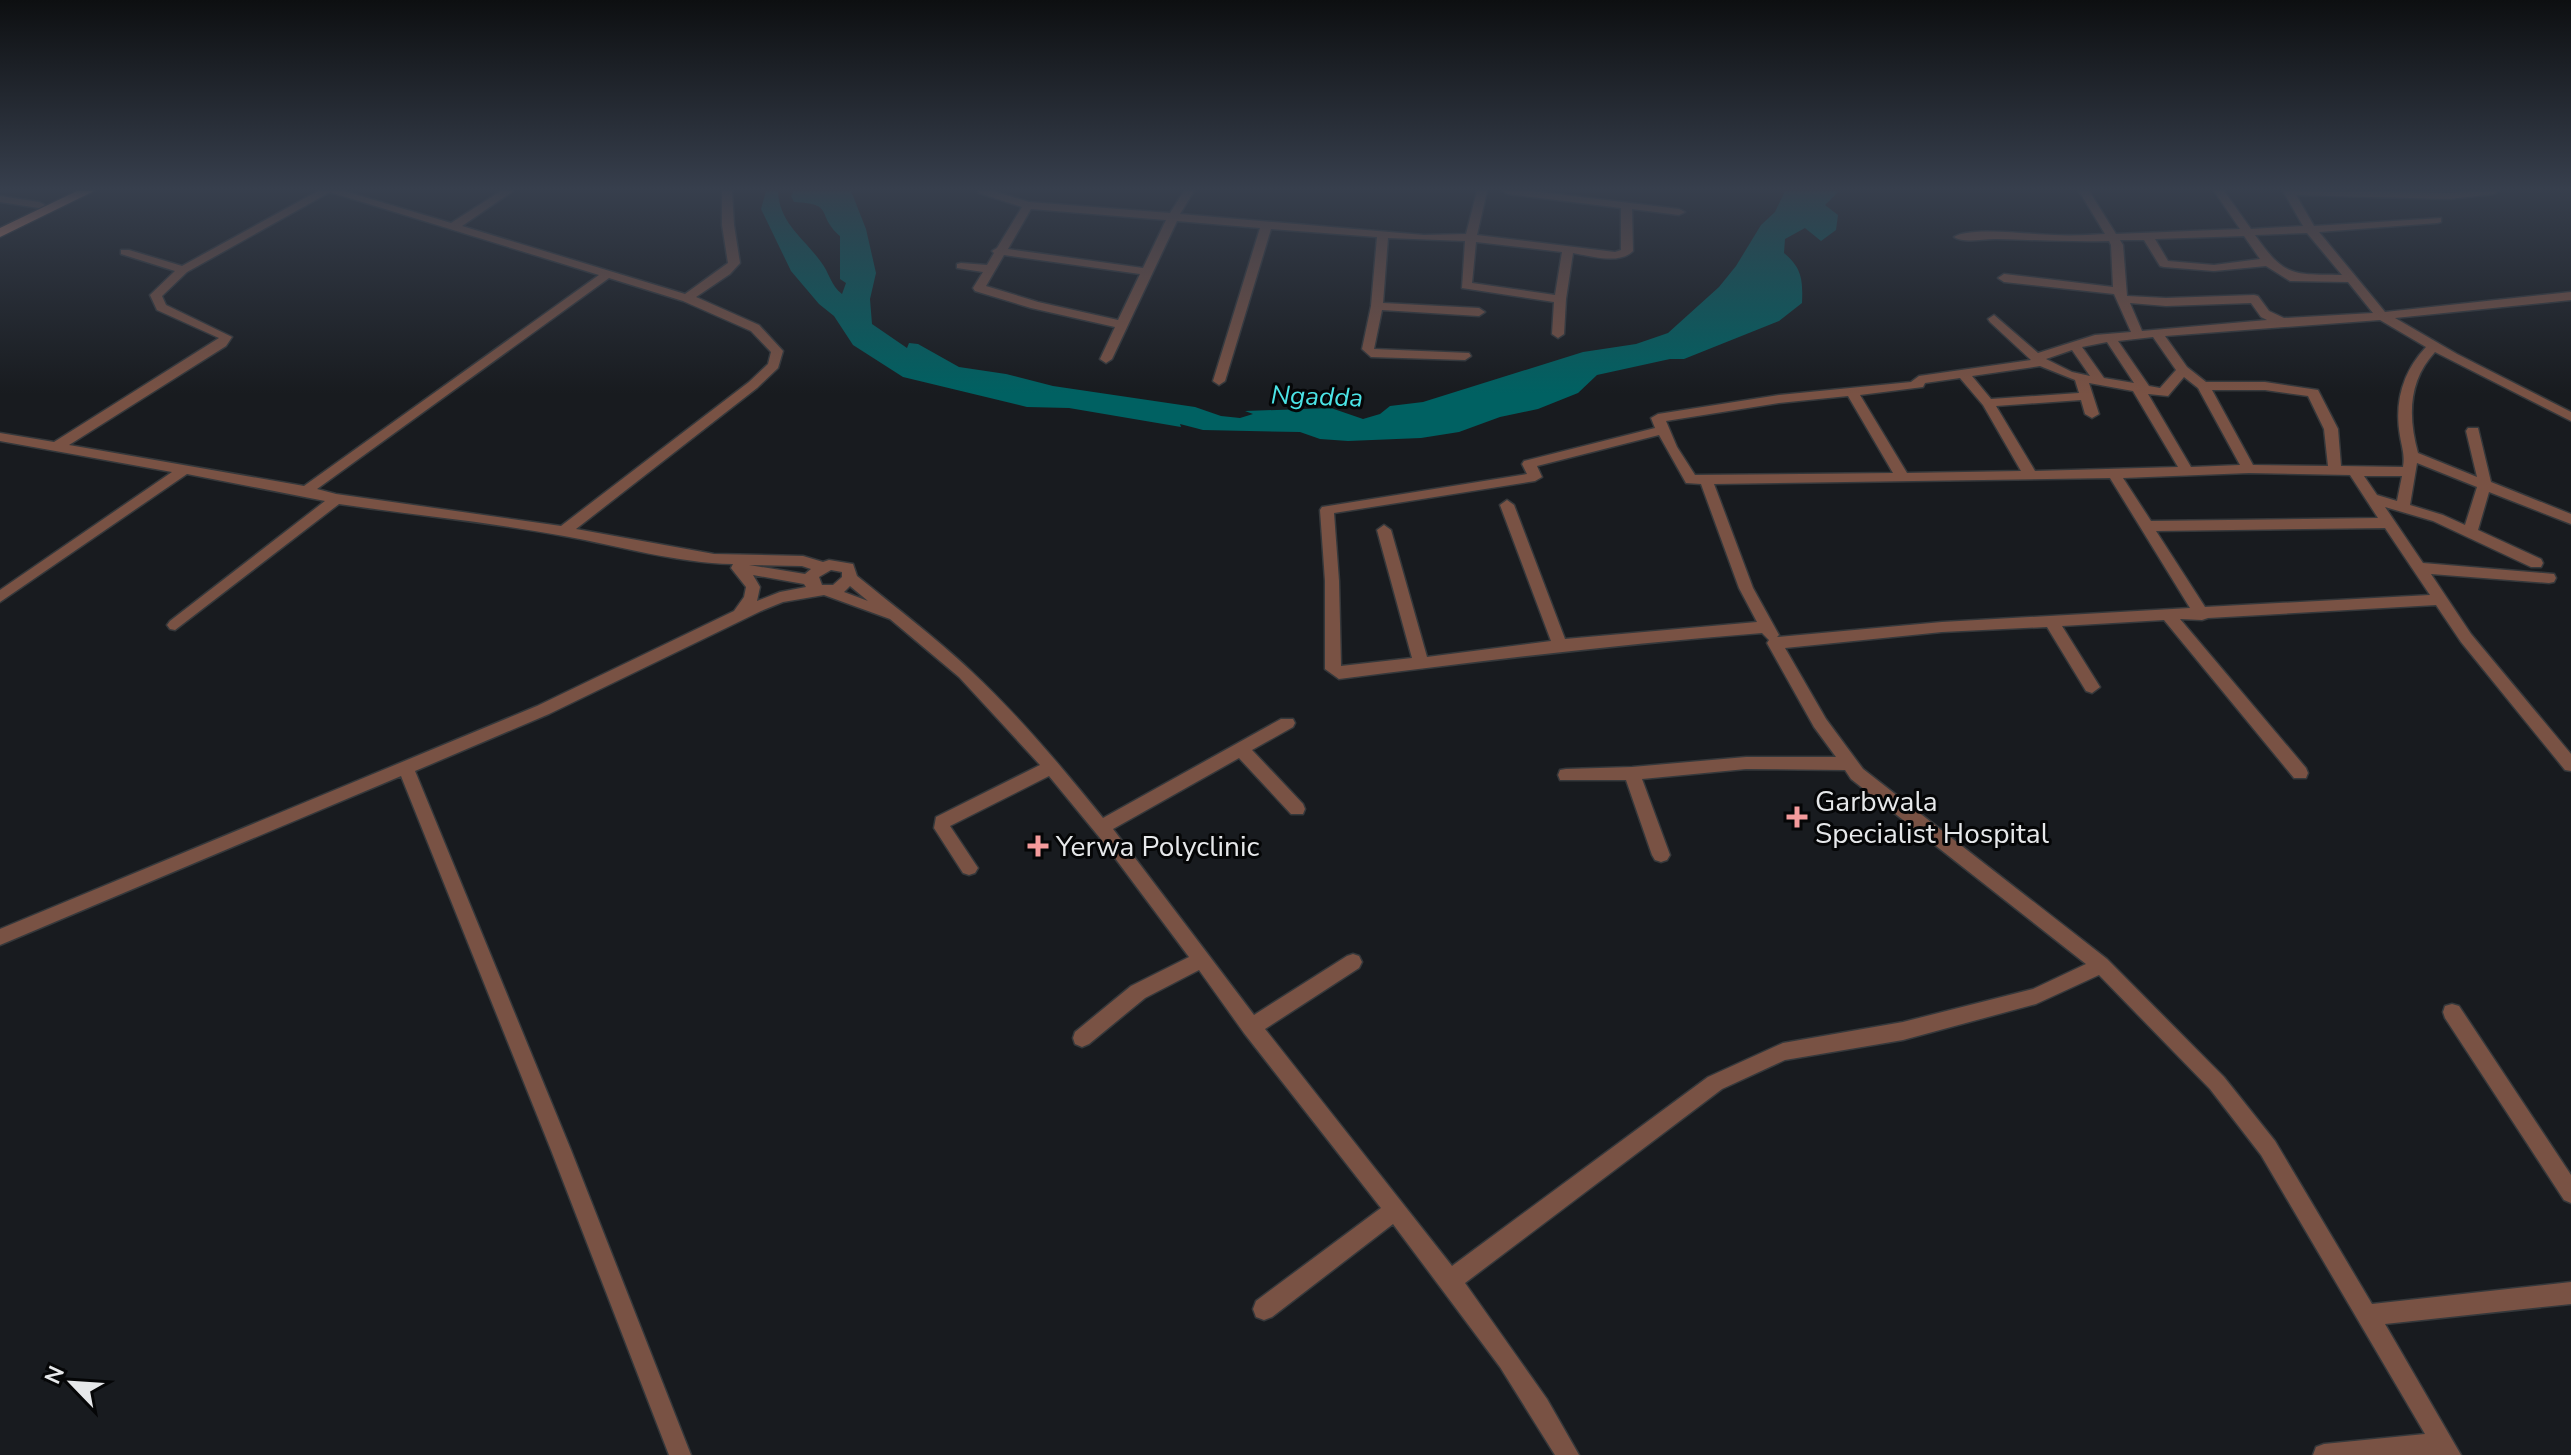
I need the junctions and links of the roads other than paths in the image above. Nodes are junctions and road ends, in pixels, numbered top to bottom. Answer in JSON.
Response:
{"nodes":[{"id":1,"x":147,"y":259,"type":"edge"},
{"id":2,"x":203,"y":259,"type":"edge"},
{"id":3,"x":562,"y":259,"type":"edge"},
{"id":4,"x":733,"y":259,"type":"edge"},
{"id":5,"x":994,"y":259,"type":"edge"},
{"id":6,"x":1054,"y":259,"type":"edge"},
{"id":7,"x":1154,"y":259,"type":"edge"},
{"id":8,"x":1256,"y":259,"type":"edge"},
{"id":9,"x":1381,"y":259,"type":"edge"},
{"id":10,"x":1469,"y":259,"type":"edge"},
{"id":11,"x":1566,"y":259,"type":"edge"},
{"id":12,"x":2119,"y":259,"type":"edge"},
{"id":13,"x":2161,"y":259,"type":"edge"},
{"id":14,"x":2266,"y":259,"type":"edge"},
{"id":15,"x":2335,"y":259,"type":"edge"},
{"id":16,"x":2268,"y":262,"type":"junction"},
{"id":17,"x":961,"y":266,"type":"dead end"},
{"id":18,"x":988,"y":269,"type":"junction"},
{"id":19,"x":183,"y":270,"type":"junction"},
{"id":20,"x":1148,"y":272,"type":"junction"},
{"id":21,"x":609,"y":273,"type":"junction"},
{"id":22,"x":2004,"y":278,"type":"dead end"},
{"id":23,"x":2352,"y":279,"type":"junction"},
{"id":24,"x":2120,"y":295,"type":"junction"},
{"id":25,"x":2571,"y":296,"type":"edge"},
{"id":26,"x":687,"y":298,"type":"junction"},
{"id":27,"x":1560,"y":299,"type":"junction"},
{"id":28,"x":1377,"y":306,"type":"junction"},
{"id":29,"x":1479,"y":312,"type":"dead end"},
{"id":30,"x":2382,"y":316,"type":"junction"},
{"id":31,"x":1994,"y":319,"type":"dead end"},
{"id":32,"x":2282,"y":322,"type":"junction"},
{"id":33,"x":1122,"y":325,"type":"junction"},
{"id":34,"x":1558,"y":334,"type":"dead end"},
{"id":35,"x":2157,"y":334,"type":"junction"},
{"id":36,"x":2138,"y":335,"type":"junction"},
{"id":37,"x":2110,"y":337,"type":"junction"},
{"id":38,"x":2074,"y":345,"type":"junction"},
{"id":39,"x":2434,"y":346,"type":"junction"},
{"id":40,"x":1465,"y":356,"type":"dead end"},
{"id":41,"x":2038,"y":357,"type":"junction"},
{"id":42,"x":1106,"y":359,"type":"dead end"},
{"id":43,"x":2183,"y":370,"type":"junction"},
{"id":44,"x":1964,"y":374,"type":"junction"},
{"id":45,"x":2081,"y":378,"type":"junction"},
{"id":46,"x":1219,"y":381,"type":"dead end"},
{"id":47,"x":2100,"y":381,"type":"junction"},
{"id":48,"x":2203,"y":386,"type":"junction"},
{"id":49,"x":2138,"y":388,"type":"junction"},
{"id":50,"x":1852,"y":392,"type":"junction"},
{"id":51,"x":2086,"y":396,"type":"junction"},
{"id":52,"x":1988,"y":403,"type":"junction"},
{"id":53,"x":2092,"y":414,"type":"dead end"},
{"id":54,"x":2571,"y":417,"type":"edge"},
{"id":55,"x":1663,"y":430,"type":"junction"},
{"id":56,"x":2473,"y":431,"type":"dead end"},
{"id":57,"x":0,"y":437,"type":"edge"},
{"id":58,"x":56,"y":447,"type":"junction"},
{"id":59,"x":2412,"y":456,"type":"junction"},
{"id":60,"x":185,"y":469,"type":"junction"},
{"id":61,"x":2249,"y":469,"type":"junction"},
{"id":62,"x":2335,"y":469,"type":"junction"},
{"id":63,"x":2186,"y":470,"type":"junction"},
{"id":64,"x":2353,"y":470,"type":"junction"},
{"id":65,"x":2409,"y":472,"type":"junction"},
{"id":66,"x":2030,"y":474,"type":"junction"},
{"id":67,"x":2114,"y":474,"type":"junction"},
{"id":68,"x":1902,"y":476,"type":"junction"},
{"id":69,"x":1706,"y":480,"type":"junction"},
{"id":70,"x":2485,"y":484,"type":"junction"},
{"id":71,"x":306,"y":491,"type":"junction"},
{"id":72,"x":336,"y":499,"type":"junction"},
{"id":73,"x":2374,"y":499,"type":"junction"},
{"id":74,"x":1507,"y":505,"type":"dead end"},
{"id":75,"x":2403,"y":506,"type":"junction"},
{"id":76,"x":2571,"y":519,"type":"edge"},
{"id":77,"x":2388,"y":523,"type":"junction"},
{"id":78,"x":2145,"y":526,"type":"junction"},
{"id":79,"x":1384,"y":530,"type":"dead end"},
{"id":80,"x":564,"y":531,"type":"junction"},
{"id":81,"x":2470,"y":532,"type":"junction"},
{"id":82,"x":714,"y":559,"type":"junction"},
{"id":83,"x":2536,"y":563,"type":"dead end"},
{"id":84,"x":822,"y":567,"type":"junction"},
{"id":85,"x":740,"y":568,"type":"junction"},
{"id":86,"x":2417,"y":568,"type":"junction"},
{"id":87,"x":850,"y":578,"type":"junction"},
{"id":88,"x":2549,"y":578,"type":"dead end"},
{"id":89,"x":817,"y":586,"type":"junction"},
{"id":90,"x":0,"y":597,"type":"edge"},
{"id":91,"x":2439,"y":600,"type":"junction"},
{"id":92,"x":741,"y":610,"type":"junction"},
{"id":93,"x":2202,"y":615,"type":"junction"},
{"id":94,"x":2170,"y":617,"type":"junction"},
{"id":95,"x":901,"y":619,"type":"junction"},
{"id":96,"x":2052,"y":622,"type":"junction"},
{"id":97,"x":727,"y":624,"type":"junction"},
{"id":98,"x":175,"y":625,"type":"dead end"},
{"id":99,"x":1771,"y":635,"type":"junction"},
{"id":100,"x":1560,"y":646,"type":"junction"},
{"id":101,"x":1421,"y":664,"type":"junction"},
{"id":102,"x":2092,"y":687,"type":"dead end"},
{"id":103,"x":1287,"y":723,"type":"dead end"},
{"id":104,"x":1240,"y":748,"type":"junction"},
{"id":105,"x":1849,"y":764,"type":"junction"},
{"id":106,"x":2571,"y":765,"type":"edge"},
{"id":107,"x":1052,"y":767,"type":"junction"},
{"id":108,"x":406,"y":769,"type":"junction"},
{"id":109,"x":1632,"y":773,"type":"junction"},
{"id":110,"x":2300,"y":773,"type":"dead end"},
{"id":111,"x":1566,"y":775,"type":"dead end"},
{"id":112,"x":1297,"y":809,"type":"dead end"},
{"id":113,"x":1100,"y":828,"type":"junction"},
{"id":114,"x":1661,"y":855,"type":"dead end"},
{"id":115,"x":969,"y":868,"type":"dead end"},
{"id":116,"x":0,"y":937,"type":"edge"},
{"id":117,"x":1202,"y":959,"type":"junction"},
{"id":118,"x":1353,"y":962,"type":"dead end"},
{"id":119,"x":2101,"y":965,"type":"junction"},
{"id":120,"x":2452,"y":1012,"type":"dead end"},
{"id":121,"x":1251,"y":1027,"type":"junction"},
{"id":122,"x":1082,"y":1038,"type":"dead end"},
{"id":123,"x":2571,"y":1193,"type":"edge"},
{"id":124,"x":1394,"y":1211,"type":"junction"},
{"id":125,"x":1449,"y":1281,"type":"junction"},
{"id":126,"x":2571,"y":1293,"type":"edge"},
{"id":127,"x":1264,"y":1309,"type":"dead end"},
{"id":128,"x":2368,"y":1315,"type":"junction"},
{"id":129,"x":2447,"y":1449,"type":"edge"},
{"id":130,"x":680,"y":1455,"type":"edge"},
{"id":131,"x":1568,"y":1455,"type":"edge"},
{"id":132,"x":2324,"y":1455,"type":"edge"}],
"edges":[{"from":1,"to":19,"type":"street"},
{"from":2,"to":19,"type":"street"},
{"from":3,"to":21,"type":"street"},
{"from":4,"to":26,"type":"street"},
{"from":5,"to":18,"type":"street"},
{"from":6,"to":20,"type":"street"},
{"from":7,"to":20,"type":"street"},
{"from":8,"to":46,"type":"street"},
{"from":9,"to":28,"type":"street"},
{"from":10,"to":27,"type":"street"},
{"from":11,"to":27,"type":"street"},
{"from":12,"to":24,"type":"street"},
{"from":13,"to":16,"type":"street"},
{"from":14,"to":16,"type":"street"},
{"from":15,"to":23,"type":"street"},
{"from":16,"to":23,"type":"street"},
{"from":17,"to":18,"type":"street"},
{"from":18,"to":33,"type":"street"},
{"from":19,"to":58,"type":"street"},
{"from":20,"to":33,"type":"street"},
{"from":21,"to":26,"type":"street"},
{"from":21,"to":71,"type":"street"},
{"from":22,"to":24,"type":"street"},
{"from":23,"to":30,"type":"street"},
{"from":24,"to":32,"type":"street"},
{"from":24,"to":36,"type":"street"},
{"from":25,"to":30,"type":"street"},
{"from":26,"to":80,"type":"street"},
{"from":27,"to":34,"type":"street"},
{"from":28,"to":29,"type":"street"},
{"from":28,"to":40,"type":"street"},
{"from":30,"to":32,"type":"street"},
{"from":30,"to":39,"type":"street"},
{"from":31,"to":41,"type":"street"},
{"from":32,"to":35,"type":"street"},
{"from":33,"to":42,"type":"street"},
{"from":35,"to":36,"type":"street"},
{"from":35,"to":43,"type":"street"},
{"from":36,"to":37,"type":"street"},
{"from":37,"to":38,"type":"street"},
{"from":37,"to":49,"type":"street"},
{"from":38,"to":41,"type":"street"},
{"from":38,"to":47,"type":"street"},
{"from":39,"to":54,"type":"street"},
{"from":39,"to":59,"type":"street"},
{"from":41,"to":44,"type":"street"},
{"from":41,"to":45,"type":"street"},
{"from":43,"to":48,"type":"street"},
{"from":43,"to":49,"type":"street"},
{"from":44,"to":50,"type":"street"},
{"from":44,"to":52,"type":"street"},
{"from":45,"to":47,"type":"street"},
{"from":45,"to":51,"type":"street"},
{"from":47,"to":49,"type":"street"},
{"from":48,"to":61,"type":"street"},
{"from":48,"to":62,"type":"street"},
{"from":49,"to":63,"type":"street"},
{"from":50,"to":55,"type":"street"},
{"from":50,"to":68,"type":"street"},
{"from":51,"to":52,"type":"street"},
{"from":51,"to":53,"type":"street"},
{"from":52,"to":66,"type":"street"},
{"from":55,"to":69,"type":"street"},
{"from":55,"to":101,"type":"street"},
{"from":56,"to":70,"type":"street"},
{"from":57,"to":58,"type":"street"},
{"from":58,"to":60,"type":"street"},
{"from":59,"to":65,"type":"street"},
{"from":59,"to":70,"type":"street"},
{"from":60,"to":71,"type":"street"},
{"from":60,"to":90,"type":"street"},
{"from":61,"to":62,"type":"street"},
{"from":61,"to":63,"type":"street"},
{"from":62,"to":64,"type":"street"},
{"from":63,"to":67,"type":"street"},
{"from":64,"to":65,"type":"street"},
{"from":64,"to":73,"type":"street"},
{"from":65,"to":75,"type":"street"},
{"from":66,"to":67,"type":"street"},
{"from":66,"to":68,"type":"street"},
{"from":67,"to":78,"type":"street"},
{"from":68,"to":69,"type":"street"},
{"from":69,"to":99,"type":"street"},
{"from":70,"to":76,"type":"street"},
{"from":70,"to":81,"type":"street"},
{"from":71,"to":72,"type":"street"},
{"from":72,"to":80,"type":"street"},
{"from":72,"to":98,"type":"street"},
{"from":73,"to":75,"type":"street"},
{"from":73,"to":77,"type":"street"},
{"from":74,"to":100,"type":"street"},
{"from":75,"to":81,"type":"street"},
{"from":77,"to":78,"type":"street"},
{"from":77,"to":86,"type":"street"},
{"from":78,"to":93,"type":"street"},
{"from":79,"to":101,"type":"street"},
{"from":80,"to":82,"type":"street"},
{"from":81,"to":83,"type":"street"},
{"from":82,"to":84,"type":"street"},
{"from":82,"to":85,"type":"street"},
{"from":84,"to":87,"type":"street"},
{"from":84,"to":89,"type":"street"},
{"from":85,"to":89,"type":"street"},
{"from":85,"to":92,"type":"street"},
{"from":86,"to":88,"type":"street"},
{"from":86,"to":91,"type":"street"},
{"from":87,"to":89,"type":"street"},
{"from":87,"to":95,"type":"street"},
{"from":89,"to":92,"type":"street"},
{"from":89,"to":95,"type":"street"},
{"from":89,"to":97,"type":"street"},
{"from":91,"to":93,"type":"street"},
{"from":91,"to":106,"type":"street"},
{"from":92,"to":97,"type":"street"},
{"from":93,"to":94,"type":"street"},
{"from":94,"to":96,"type":"street"},
{"from":94,"to":110,"type":"street"},
{"from":95,"to":107,"type":"street"},
{"from":96,"to":99,"type":"street"},
{"from":96,"to":102,"type":"street"},
{"from":97,"to":108,"type":"street"},
{"from":99,"to":100,"type":"street"},
{"from":99,"to":105,"type":"street"},
{"from":100,"to":101,"type":"street"},
{"from":103,"to":104,"type":"street"},
{"from":104,"to":112,"type":"street"},
{"from":104,"to":113,"type":"street"},
{"from":105,"to":109,"type":"street"},
{"from":105,"to":119,"type":"street"},
{"from":107,"to":113,"type":"street"},
{"from":107,"to":115,"type":"street"},
{"from":108,"to":116,"type":"street"},
{"from":108,"to":130,"type":"street"},
{"from":109,"to":111,"type":"street"},
{"from":109,"to":114,"type":"street"},
{"from":113,"to":117,"type":"street"},
{"from":117,"to":121,"type":"street"},
{"from":117,"to":122,"type":"street"},
{"from":118,"to":121,"type":"street"},
{"from":119,"to":125,"type":"street"},
{"from":119,"to":128,"type":"street"},
{"from":120,"to":123,"type":"street"},
{"from":121,"to":124,"type":"street"},
{"from":124,"to":125,"type":"street"},
{"from":124,"to":127,"type":"street"},
{"from":125,"to":131,"type":"street"},
{"from":126,"to":128,"type":"street"},
{"from":128,"to":129,"type":"street"},
{"from":129,"to":132,"type":"street"}]}
